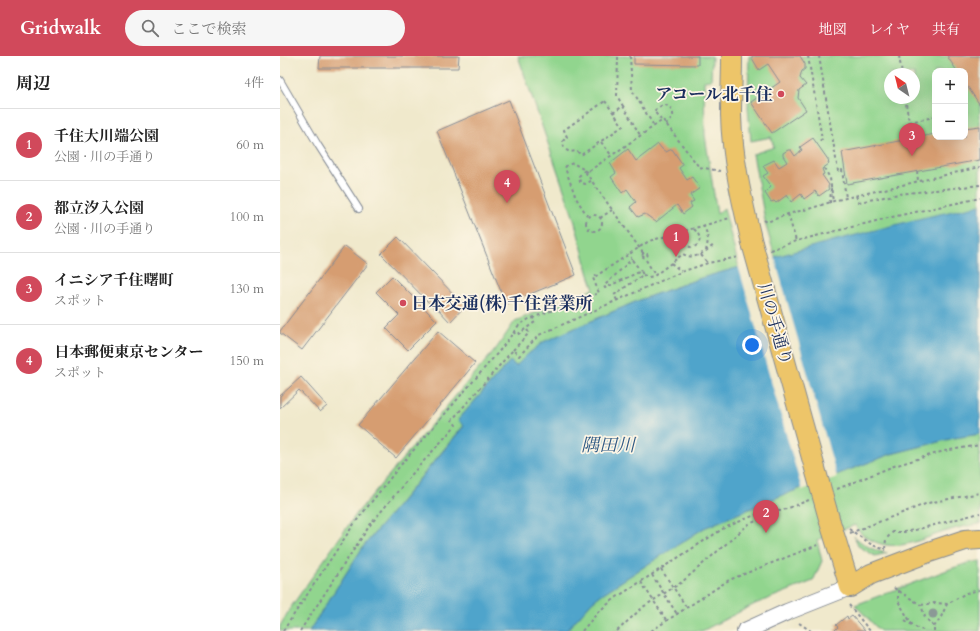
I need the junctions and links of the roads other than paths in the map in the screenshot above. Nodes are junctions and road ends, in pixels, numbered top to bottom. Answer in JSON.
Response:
{"nodes":[{"id":1,"x":732,"y":56,"type":"edge"},
{"id":2,"x":280,"y":80,"type":"edge"},
{"id":3,"x":359,"y":209,"type":"dead end"},
{"id":4,"x":980,"y":539,"type":"edge"},
{"id":5,"x":980,"y":550,"type":"edge"},
{"id":6,"x":850,"y":596,"type":"junction"},
{"id":7,"x":745,"y":631,"type":"edge"}],
"edges":[{"from":1,"to":6,"type":"main road","name":"川の手通り","bridge":true},
{"from":2,"to":3,"type":"lane"},
{"from":4,"to":6,"type":"main road"},
{"from":5,"to":6,"type":"main road"},
{"from":6,"to":7,"type":"street"}]}
